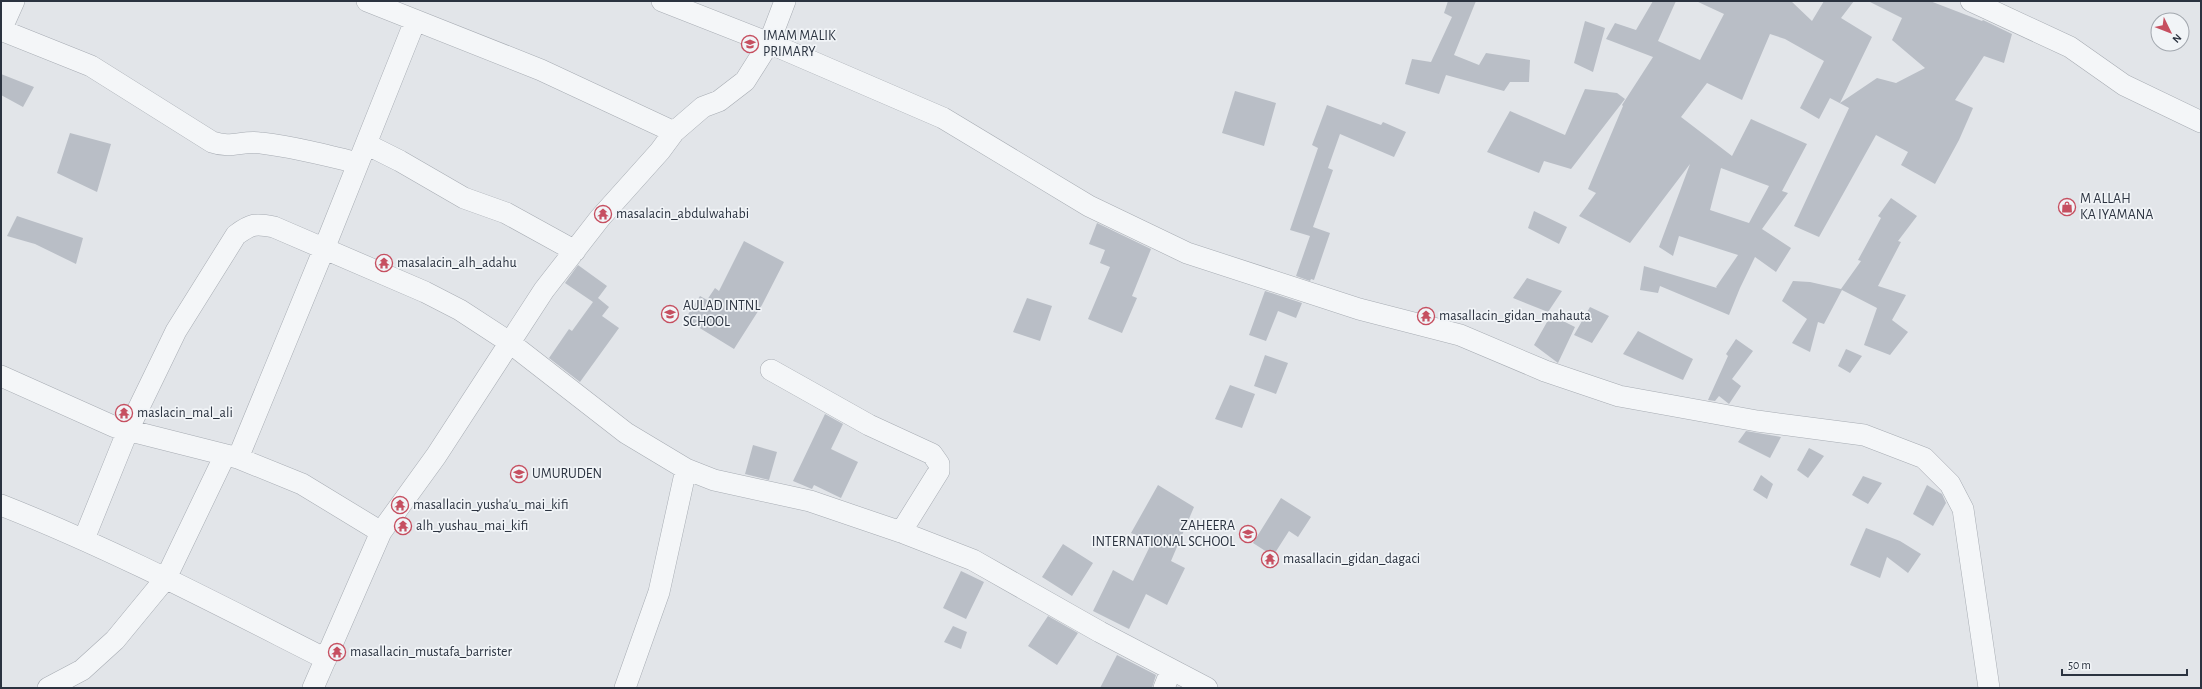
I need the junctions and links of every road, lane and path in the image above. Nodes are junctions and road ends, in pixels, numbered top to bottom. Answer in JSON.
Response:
{"nodes":[{"id":1,"x":367,"y":1,"type":"edge"},
{"id":2,"x":662,"y":1,"type":"edge"},
{"id":3,"x":785,"y":1,"type":"edge"},
{"id":4,"x":1971,"y":1,"type":"edge"},
{"id":5,"x":8,"y":3,"type":"edge"},
{"id":6,"x":414,"y":21,"type":"junction"},
{"id":7,"x":769,"y":43,"type":"junction"},
{"id":8,"x":2201,"y":122,"type":"edge"},
{"id":9,"x":674,"y":132,"type":"junction"},
{"id":10,"x":362,"y":154,"type":"junction"},
{"id":11,"x":324,"y":249,"type":"junction"},
{"id":12,"x":575,"y":251,"type":"junction"},
{"id":13,"x":509,"y":342,"type":"junction"},
{"id":14,"x":771,"y":370,"type":"dead end"},
{"id":15,"x":1,"y":376,"type":"edge"},
{"id":16,"x":128,"y":430,"type":"junction"},
{"id":17,"x":231,"y":457,"type":"junction"},
{"id":18,"x":686,"y":469,"type":"junction"},
{"id":19,"x":1,"y":505,"type":"edge"},
{"id":20,"x":381,"y":532,"type":"junction"},
{"id":21,"x":901,"y":532,"type":"junction"},
{"id":22,"x":84,"y":539,"type":"junction"},
{"id":23,"x":166,"y":578,"type":"junction"},
{"id":24,"x":326,"y":659,"type":"junction"},
{"id":25,"x":1168,"y":679,"type":"edge"},
{"id":26,"x":48,"y":688,"type":"edge"},
{"id":27,"x":313,"y":688,"type":"edge"},
{"id":28,"x":625,"y":688,"type":"edge"},
{"id":29,"x":1207,"y":688,"type":"edge"},
{"id":30,"x":1989,"y":688,"type":"edge"}],
"edges":[{"from":1,"to":6,"type":"street"},
{"from":2,"to":7,"type":"street"},
{"from":3,"to":7,"type":"street"},
{"from":4,"to":8,"type":"street"},
{"from":5,"to":10,"type":"street"},
{"from":6,"to":9,"type":"street"},
{"from":6,"to":10,"type":"street"},
{"from":7,"to":9,"type":"street"},
{"from":7,"to":30,"type":"street"},
{"from":9,"to":12,"type":"street"},
{"from":10,"to":11,"type":"street"},
{"from":10,"to":12,"type":"street"},
{"from":11,"to":13,"type":"street"},
{"from":11,"to":16,"type":"street"},
{"from":11,"to":17,"type":"street"},
{"from":12,"to":13,"type":"street"},
{"from":13,"to":18,"type":"street"},
{"from":13,"to":20,"type":"street"},
{"from":14,"to":21,"type":"street"},
{"from":15,"to":16,"type":"street"},
{"from":16,"to":17,"type":"street"},
{"from":16,"to":22,"type":"street"},
{"from":17,"to":20,"type":"street"},
{"from":17,"to":23,"type":"street"},
{"from":18,"to":21,"type":"street"},
{"from":18,"to":28,"type":"street"},
{"from":19,"to":22,"type":"street"},
{"from":20,"to":24,"type":"street"},
{"from":21,"to":25,"type":"street"},
{"from":22,"to":23,"type":"street"},
{"from":23,"to":24,"type":"street"},
{"from":23,"to":26,"type":"street"},
{"from":24,"to":27,"type":"street"},
{"from":25,"to":29,"type":"street"}]}
